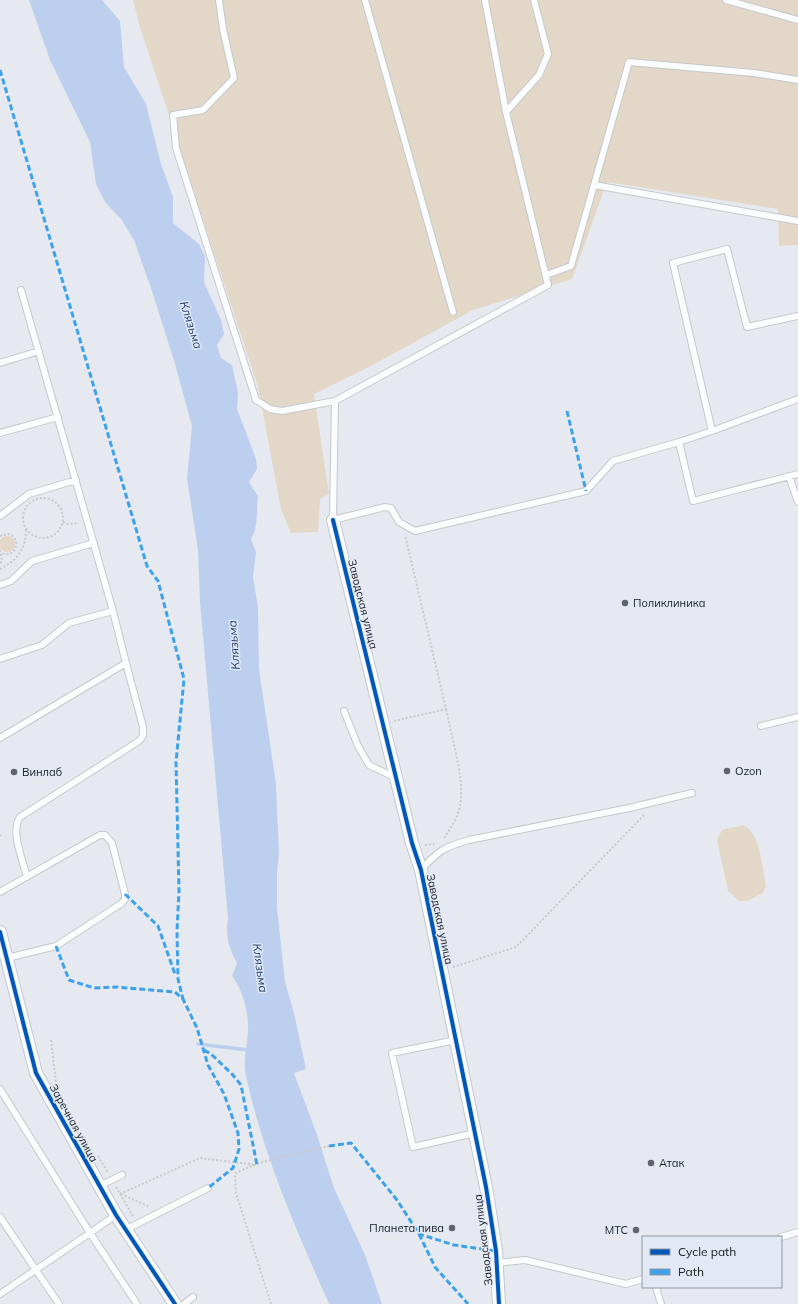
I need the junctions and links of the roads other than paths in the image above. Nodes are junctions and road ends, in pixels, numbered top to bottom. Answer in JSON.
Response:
{"nodes":[{"id":1,"x":219,"y":0,"type":"edge"},
{"id":2,"x":365,"y":0,"type":"edge"},
{"id":3,"x":485,"y":0,"type":"edge"},
{"id":4,"x":534,"y":0,"type":"edge"},
{"id":5,"x":726,"y":0,"type":"edge"},
{"id":6,"x":798,"y":20,"type":"edge"},
{"id":7,"x":798,"y":80,"type":"edge"},
{"id":8,"x":506,"y":112,"type":"junction"},
{"id":9,"x":594,"y":185,"type":"junction"},
{"id":10,"x":798,"y":222,"type":"edge"},
{"id":11,"x":546,"y":275,"type":"junction"},
{"id":12,"x":21,"y":290,"type":"dead end"},
{"id":13,"x":453,"y":312,"type":"dead end"},
{"id":14,"x":798,"y":316,"type":"edge"},
{"id":15,"x":38,"y":350,"type":"junction"},
{"id":16,"x":0,"y":363,"type":"edge"},
{"id":17,"x":798,"y":399,"type":"edge"},
{"id":18,"x":335,"y":401,"type":"junction"},
{"id":19,"x":58,"y":417,"type":"junction"},
{"id":20,"x":712,"y":431,"type":"junction"},
{"id":21,"x":0,"y":433,"type":"edge"},
{"id":22,"x":679,"y":442,"type":"junction"},
{"id":23,"x":798,"y":474,"type":"edge"},
{"id":24,"x":789,"y":476,"type":"junction"},
{"id":25,"x":76,"y":480,"type":"junction"},
{"id":26,"x":798,"y":502,"type":"edge"},
{"id":27,"x":0,"y":516,"type":"edge"},
{"id":28,"x":333,"y":520,"type":"junction"},
{"id":29,"x":94,"y":543,"type":"junction"},
{"id":30,"x":0,"y":585,"type":"edge"},
{"id":31,"x":113,"y":611,"type":"junction"},
{"id":32,"x":0,"y":659,"type":"edge"},
{"id":33,"x":126,"y":663,"type":"junction"},
{"id":34,"x":344,"y":711,"type":"dead end"},
{"id":35,"x":798,"y":717,"type":"edge"},
{"id":36,"x":761,"y":726,"type":"dead end"},
{"id":37,"x":0,"y":738,"type":"edge"},
{"id":38,"x":396,"y":778,"type":"junction"},
{"id":39,"x":692,"y":793,"type":"dead end"},
{"id":40,"x":421,"y":870,"type":"junction"},
{"id":41,"x":27,"y":877,"type":"junction"},
{"id":42,"x":0,"y":892,"type":"edge"},
{"id":43,"x":0,"y":932,"type":"edge"},
{"id":44,"x":7,"y":958,"type":"junction"},
{"id":45,"x":456,"y":1040,"type":"junction"},
{"id":46,"x":0,"y":1089,"type":"edge"},
{"id":47,"x":475,"y":1133,"type":"junction"},
{"id":48,"x":122,"y":1175,"type":"dead end"},
{"id":49,"x":99,"y":1186,"type":"junction"},
{"id":50,"x":208,"y":1188,"type":"dead end"},
{"id":51,"x":116,"y":1215,"type":"junction"},
{"id":52,"x":0,"y":1217,"type":"edge"},
{"id":53,"x":125,"y":1230,"type":"junction"},
{"id":54,"x":798,"y":1232,"type":"edge"},
{"id":55,"x":90,"y":1233,"type":"junction"},
{"id":56,"x":782,"y":1237,"type":"edge"},
{"id":57,"x":497,"y":1263,"type":"junction"},
{"id":58,"x":36,"y":1269,"type":"junction"},
{"id":59,"x":642,"y":1279,"type":"edge"},
{"id":60,"x":656,"y":1288,"type":"edge"},
{"id":61,"x":0,"y":1294,"type":"edge"},
{"id":62,"x":193,"y":1297,"type":"dead end"},
{"id":63,"x":59,"y":1304,"type":"edge"},
{"id":64,"x":137,"y":1304,"type":"edge"},
{"id":65,"x":175,"y":1304,"type":"edge"},
{"id":66,"x":184,"y":1304,"type":"edge"},
{"id":67,"x":499,"y":1304,"type":"edge"},
{"id":68,"x":661,"y":1304,"type":"edge"}],
"edges":[{"from":1,"to":18,"type":"lane"},
{"from":2,"to":13,"type":"lane"},
{"from":3,"to":8,"type":"lane"},
{"from":4,"to":8,"type":"lane"},
{"from":5,"to":6,"type":"lane"},
{"from":7,"to":9,"type":"lane"},
{"from":8,"to":11,"type":"lane"},
{"from":9,"to":10,"type":"lane"},
{"from":9,"to":11,"type":"lane"},
{"from":11,"to":18,"type":"lane"},
{"from":12,"to":15,"type":"lane"},
{"from":14,"to":20,"type":"lane"},
{"from":15,"to":16,"type":"lane"},
{"from":15,"to":19,"type":"lane"},
{"from":17,"to":20,"type":"lane"},
{"from":18,"to":28,"type":"lane"},
{"from":19,"to":21,"type":"lane"},
{"from":19,"to":25,"type":"lane"},
{"from":20,"to":22,"type":"lane"},
{"from":22,"to":24,"type":"lane"},
{"from":22,"to":28,"type":"lane"},
{"from":23,"to":24,"type":"lane"},
{"from":24,"to":26,"type":"lane"},
{"from":25,"to":27,"type":"lane"},
{"from":25,"to":29,"type":"lane"},
{"from":28,"to":38,"type":"street","name":"Заводская улица"},
{"from":29,"to":30,"type":"lane"},
{"from":29,"to":31,"type":"lane"},
{"from":31,"to":32,"type":"lane"},
{"from":31,"to":33,"type":"lane"},
{"from":33,"to":37,"type":"lane"},
{"from":33,"to":41,"type":"lane"},
{"from":34,"to":38,"type":"lane"},
{"from":35,"to":36,"type":"lane"},
{"from":38,"to":40,"type":"street","name":"Заводская улица"},
{"from":39,"to":40,"type":"lane"},
{"from":40,"to":45,"type":"street","name":"Заводская улица"},
{"from":41,"to":42,"type":"lane"},
{"from":41,"to":44,"type":"lane"},
{"from":43,"to":44,"type":"street","name":"Заречная улица"},
{"from":44,"to":49,"type":"street","name":"Заречная улица"},
{"from":45,"to":47,"type":"street","name":"Заводская улица"},
{"from":45,"to":47,"type":"lane"},
{"from":46,"to":55,"type":"lane"},
{"from":47,"to":57,"type":"street","name":"Заводская улица"},
{"from":48,"to":49,"type":"lane"},
{"from":49,"to":51,"type":"street","name":"Заречная улица"},
{"from":50,"to":53,"type":"lane"},
{"from":51,"to":53,"type":"street","name":"Заречная улица"},
{"from":51,"to":55,"type":"lane"},
{"from":52,"to":58,"type":"lane"},
{"from":53,"to":65,"type":"street","name":"Заречная улица"},
{"from":54,"to":56,"type":"lane"},
{"from":55,"to":58,"type":"lane"},
{"from":55,"to":64,"type":"lane"},
{"from":57,"to":59,"type":"lane"},
{"from":57,"to":67,"type":"street","name":"Заводская улица"},
{"from":58,"to":61,"type":"lane"},
{"from":58,"to":63,"type":"lane"},
{"from":60,"to":68,"type":"lane"},
{"from":62,"to":66,"type":"lane"}]}
